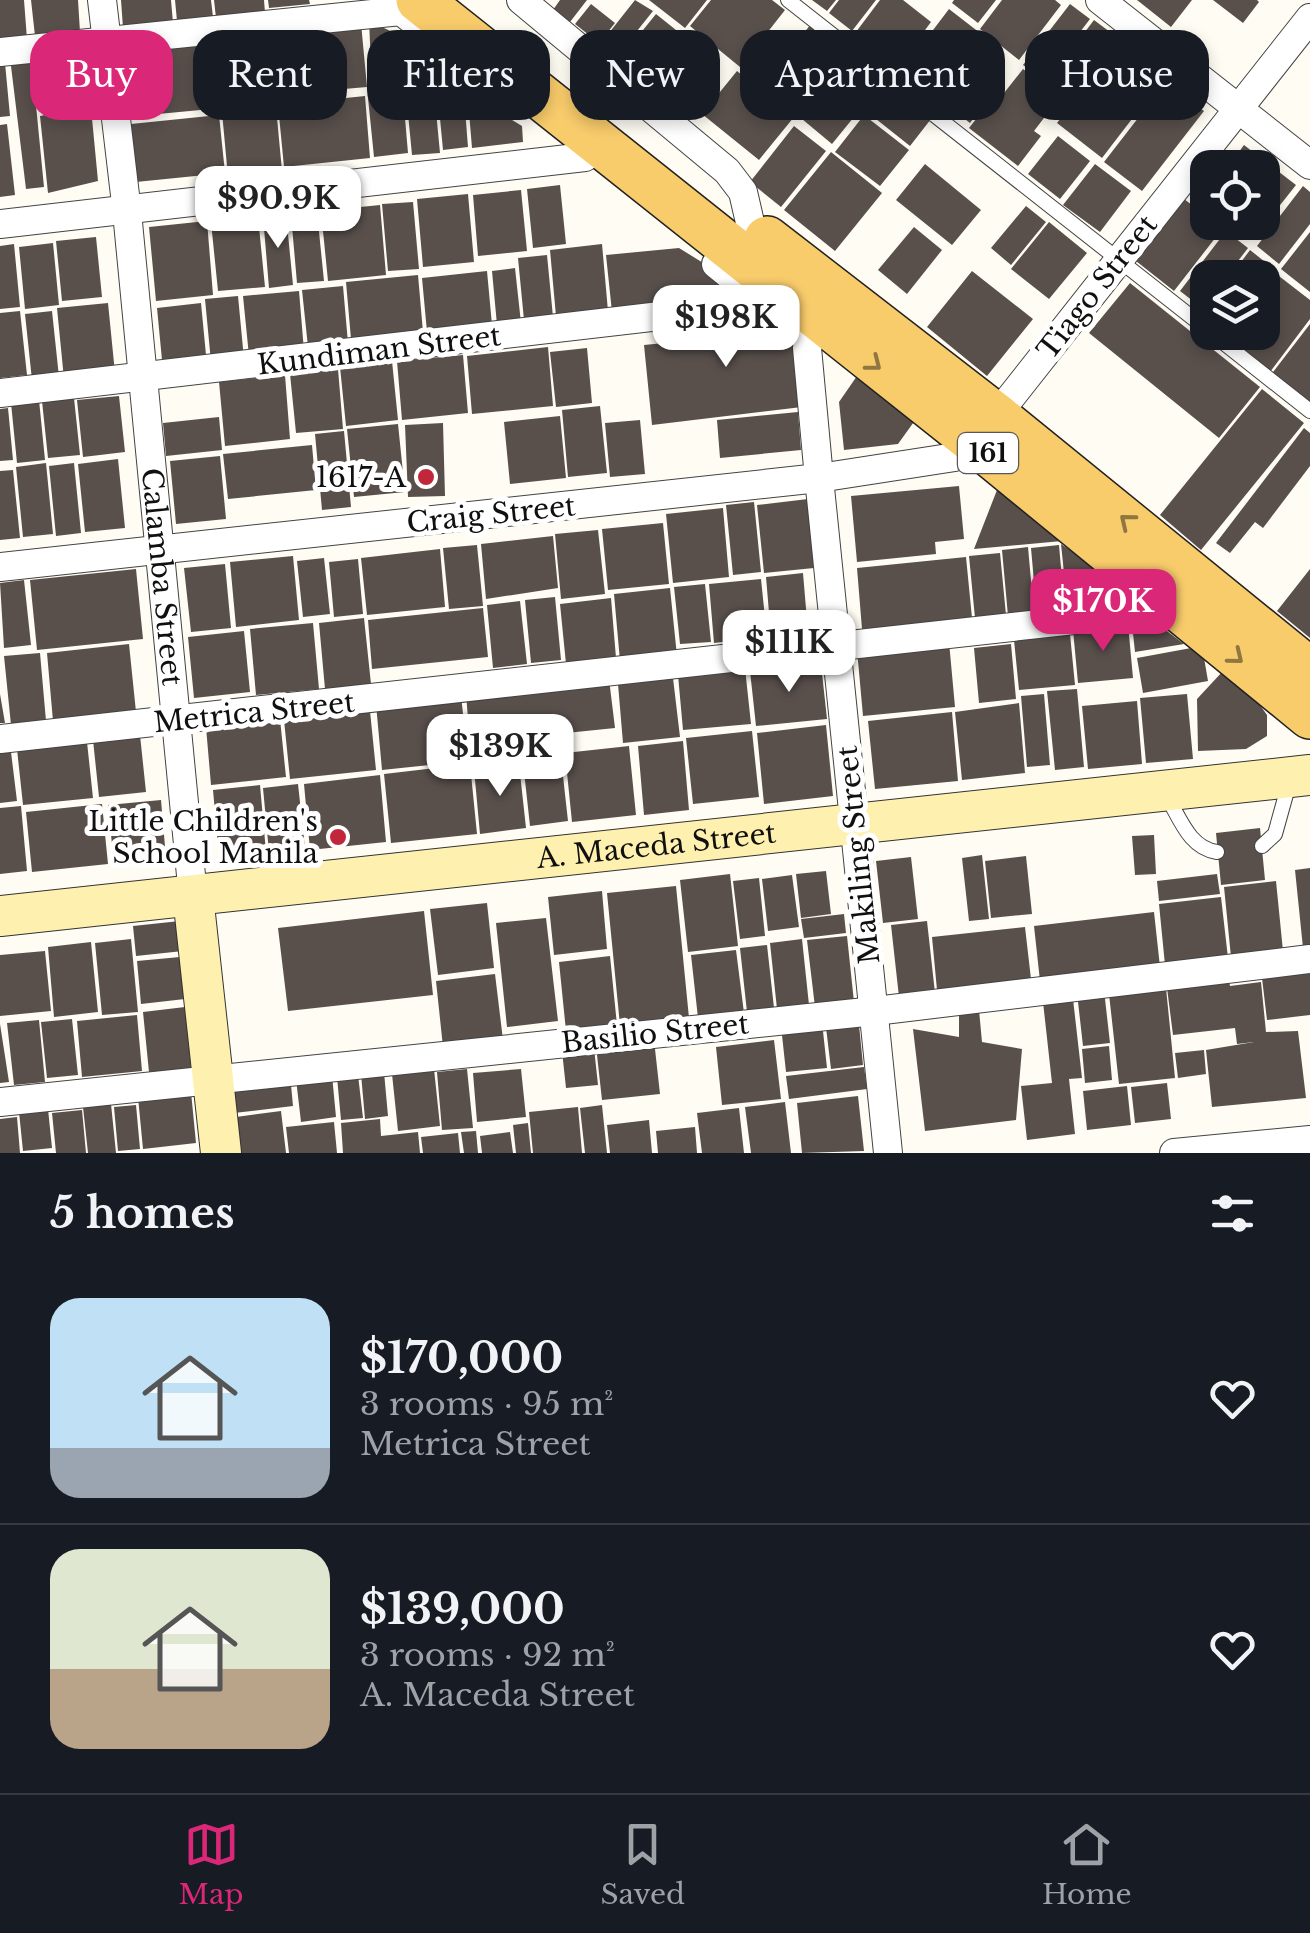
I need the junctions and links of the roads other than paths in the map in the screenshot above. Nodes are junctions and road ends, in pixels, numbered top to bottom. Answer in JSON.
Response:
{"nodes":[{"id":1,"x":102,"y":0,"type":"edge"},
{"id":2,"x":469,"y":0,"type":"edge"},
{"id":3,"x":520,"y":0,"type":"edge"},
{"id":4,"x":788,"y":0,"type":"edge"},
{"id":5,"x":1100,"y":0,"type":"edge"},
{"id":6,"x":410,"y":6,"type":"edge"},
{"id":7,"x":1310,"y":18,"type":"edge"},
{"id":8,"x":105,"y":30,"type":"edge"},
{"id":9,"x":173,"y":33,"type":"edge"},
{"id":10,"x":30,"y":49,"type":"edge"},
{"id":11,"x":0,"y":52,"type":"edge"},
{"id":12,"x":1238,"y":108,"type":"junction"},
{"id":13,"x":116,"y":120,"type":"edge"},
{"id":14,"x":585,"y":158,"type":"junction"},
{"id":15,"x":1310,"y":164,"type":"edge"},
{"id":16,"x":674,"y":184,"type":"junction"},
{"id":17,"x":127,"y":212,"type":"junction"},
{"id":18,"x":0,"y":224,"type":"edge"},
{"id":19,"x":751,"y":227,"type":"junction"},
{"id":20,"x":1118,"y":260,"type":"junction"},
{"id":21,"x":788,"y":305,"type":"junction"},
{"id":22,"x":1190,"y":317,"type":"edge"},
{"id":23,"x":1232,"y":350,"type":"edge"},
{"id":24,"x":140,"y":378,"type":"junction"},
{"id":25,"x":0,"y":393,"type":"edge"},
{"id":26,"x":1310,"y":411,"type":"edge"},
{"id":27,"x":986,"y":429,"type":"junction"},
{"id":28,"x":819,"y":478,"type":"junction"},
{"id":29,"x":157,"y":551,"type":"junction"},
{"id":30,"x":0,"y":568,"type":"edge"},
{"id":31,"x":1157,"y":593,"type":"junction"},
{"id":32,"x":835,"y":648,"type":"junction"},
{"id":33,"x":1310,"y":672,"type":"edge"},
{"id":34,"x":1310,"y":716,"type":"edge"},
{"id":35,"x":178,"y":720,"type":"junction"},
{"id":36,"x":0,"y":739,"type":"edge"},
{"id":37,"x":1300,"y":776,"type":"edge"},
{"id":38,"x":1166,"y":794,"type":"junction"},
{"id":39,"x":855,"y":825,"type":"junction"},
{"id":40,"x":1262,"y":846,"type":"dead end"},
{"id":41,"x":1217,"y":852,"type":"dead end"},
{"id":42,"x":193,"y":896,"type":"junction"},
{"id":43,"x":0,"y":916,"type":"edge"},
{"id":44,"x":1310,"y":958,"type":"edge"},
{"id":45,"x":875,"y":1011,"type":"junction"},
{"id":46,"x":212,"y":1078,"type":"junction"},
{"id":47,"x":0,"y":1102,"type":"edge"},
{"id":48,"x":1310,"y":1140,"type":"edge"},
{"id":49,"x":221,"y":1153,"type":"edge"},
{"id":50,"x":888,"y":1153,"type":"edge"},
{"id":51,"x":1174,"y":1153,"type":"edge"}],
"edges":[{"from":1,"to":8,"type":"street","name":"Calamba Street"},
{"from":2,"to":16,"type":"main road","number":"161"},
{"from":3,"to":19,"type":"street"},
{"from":4,"to":20,"type":"lane"},
{"from":5,"to":12,"type":"street"},
{"from":6,"to":9,"type":"street"},
{"from":6,"to":14,"type":"street"},
{"from":6,"to":16,"type":"main road","number":"161"},
{"from":7,"to":12,"type":"street","name":"Tiago Street"},
{"from":10,"to":11,"type":"street"},
{"from":12,"to":15,"type":"street"},
{"from":12,"to":20,"type":"street","name":"Tiago Street"},
{"from":13,"to":17,"type":"street","name":"Calamba Street"},
{"from":14,"to":17,"type":"street"},
{"from":14,"to":21,"type":"street"},
{"from":16,"to":19,"type":"main road","number":"161"},
{"from":16,"to":21,"type":"main road","number":"161"},
{"from":17,"to":18,"type":"street"},
{"from":17,"to":24,"type":"street","name":"Calamba Street"},
{"from":19,"to":27,"type":"main road","number":"161"},
{"from":20,"to":22,"type":"lane"},
{"from":20,"to":27,"type":"street","name":"Tiago Street"},
{"from":21,"to":24,"type":"street","name":"Kundiman Street"},
{"from":21,"to":27,"type":"main road","number":"161","one_way":true},
{"from":21,"to":28,"type":"street","name":"Makiling Street"},
{"from":23,"to":26,"type":"lane"},
{"from":24,"to":25,"type":"street","name":"Kundiman Street"},
{"from":24,"to":29,"type":"street","name":"Calamba Street"},
{"from":27,"to":28,"type":"street","name":"Craig Street"},
{"from":27,"to":31,"type":"main road","number":"161"},
{"from":33,"to":27,"type":"main road","number":"161","one_way":true},
{"from":28,"to":29,"type":"street","name":"Craig Street"},
{"from":28,"to":32,"type":"street","name":"Makiling Street"},
{"from":29,"to":30,"type":"street","name":"Craig Street"},
{"from":29,"to":35,"type":"street","name":"Calamba Street"},
{"from":31,"to":32,"type":"street","name":"Metrica Street"},
{"from":31,"to":34,"type":"main road","number":"161","one_way":true},
{"from":32,"to":35,"type":"street","name":"Metrica Street"},
{"from":32,"to":39,"type":"street","name":"Makiling Street"},
{"from":35,"to":36,"type":"street","name":"Metrica Street"},
{"from":35,"to":42,"type":"street","name":"Calamba Street"},
{"from":37,"to":38,"type":"main road","name":"A. Maceda Street"},
{"from":37,"to":40,"type":"lane"},
{"from":38,"to":39,"type":"main road","name":"A. Maceda Street"},
{"from":38,"to":41,"type":"lane"},
{"from":39,"to":42,"type":"main road","name":"A. Maceda Street"},
{"from":39,"to":45,"type":"street","name":"Makiling Street"},
{"from":42,"to":43,"type":"main road","name":"A. Maceda Street"},
{"from":42,"to":46,"type":"main road","name":"Calamba Street"},
{"from":44,"to":45,"type":"street","name":"Basilio Street"},
{"from":45,"to":46,"type":"street","name":"Basilio Street"},
{"from":45,"to":50,"type":"street","name":"Makiling Street"},
{"from":46,"to":47,"type":"street","name":"Basilio Street"},
{"from":46,"to":49,"type":"main road","name":"Calamba Street"},
{"from":48,"to":51,"type":"street"}]}
